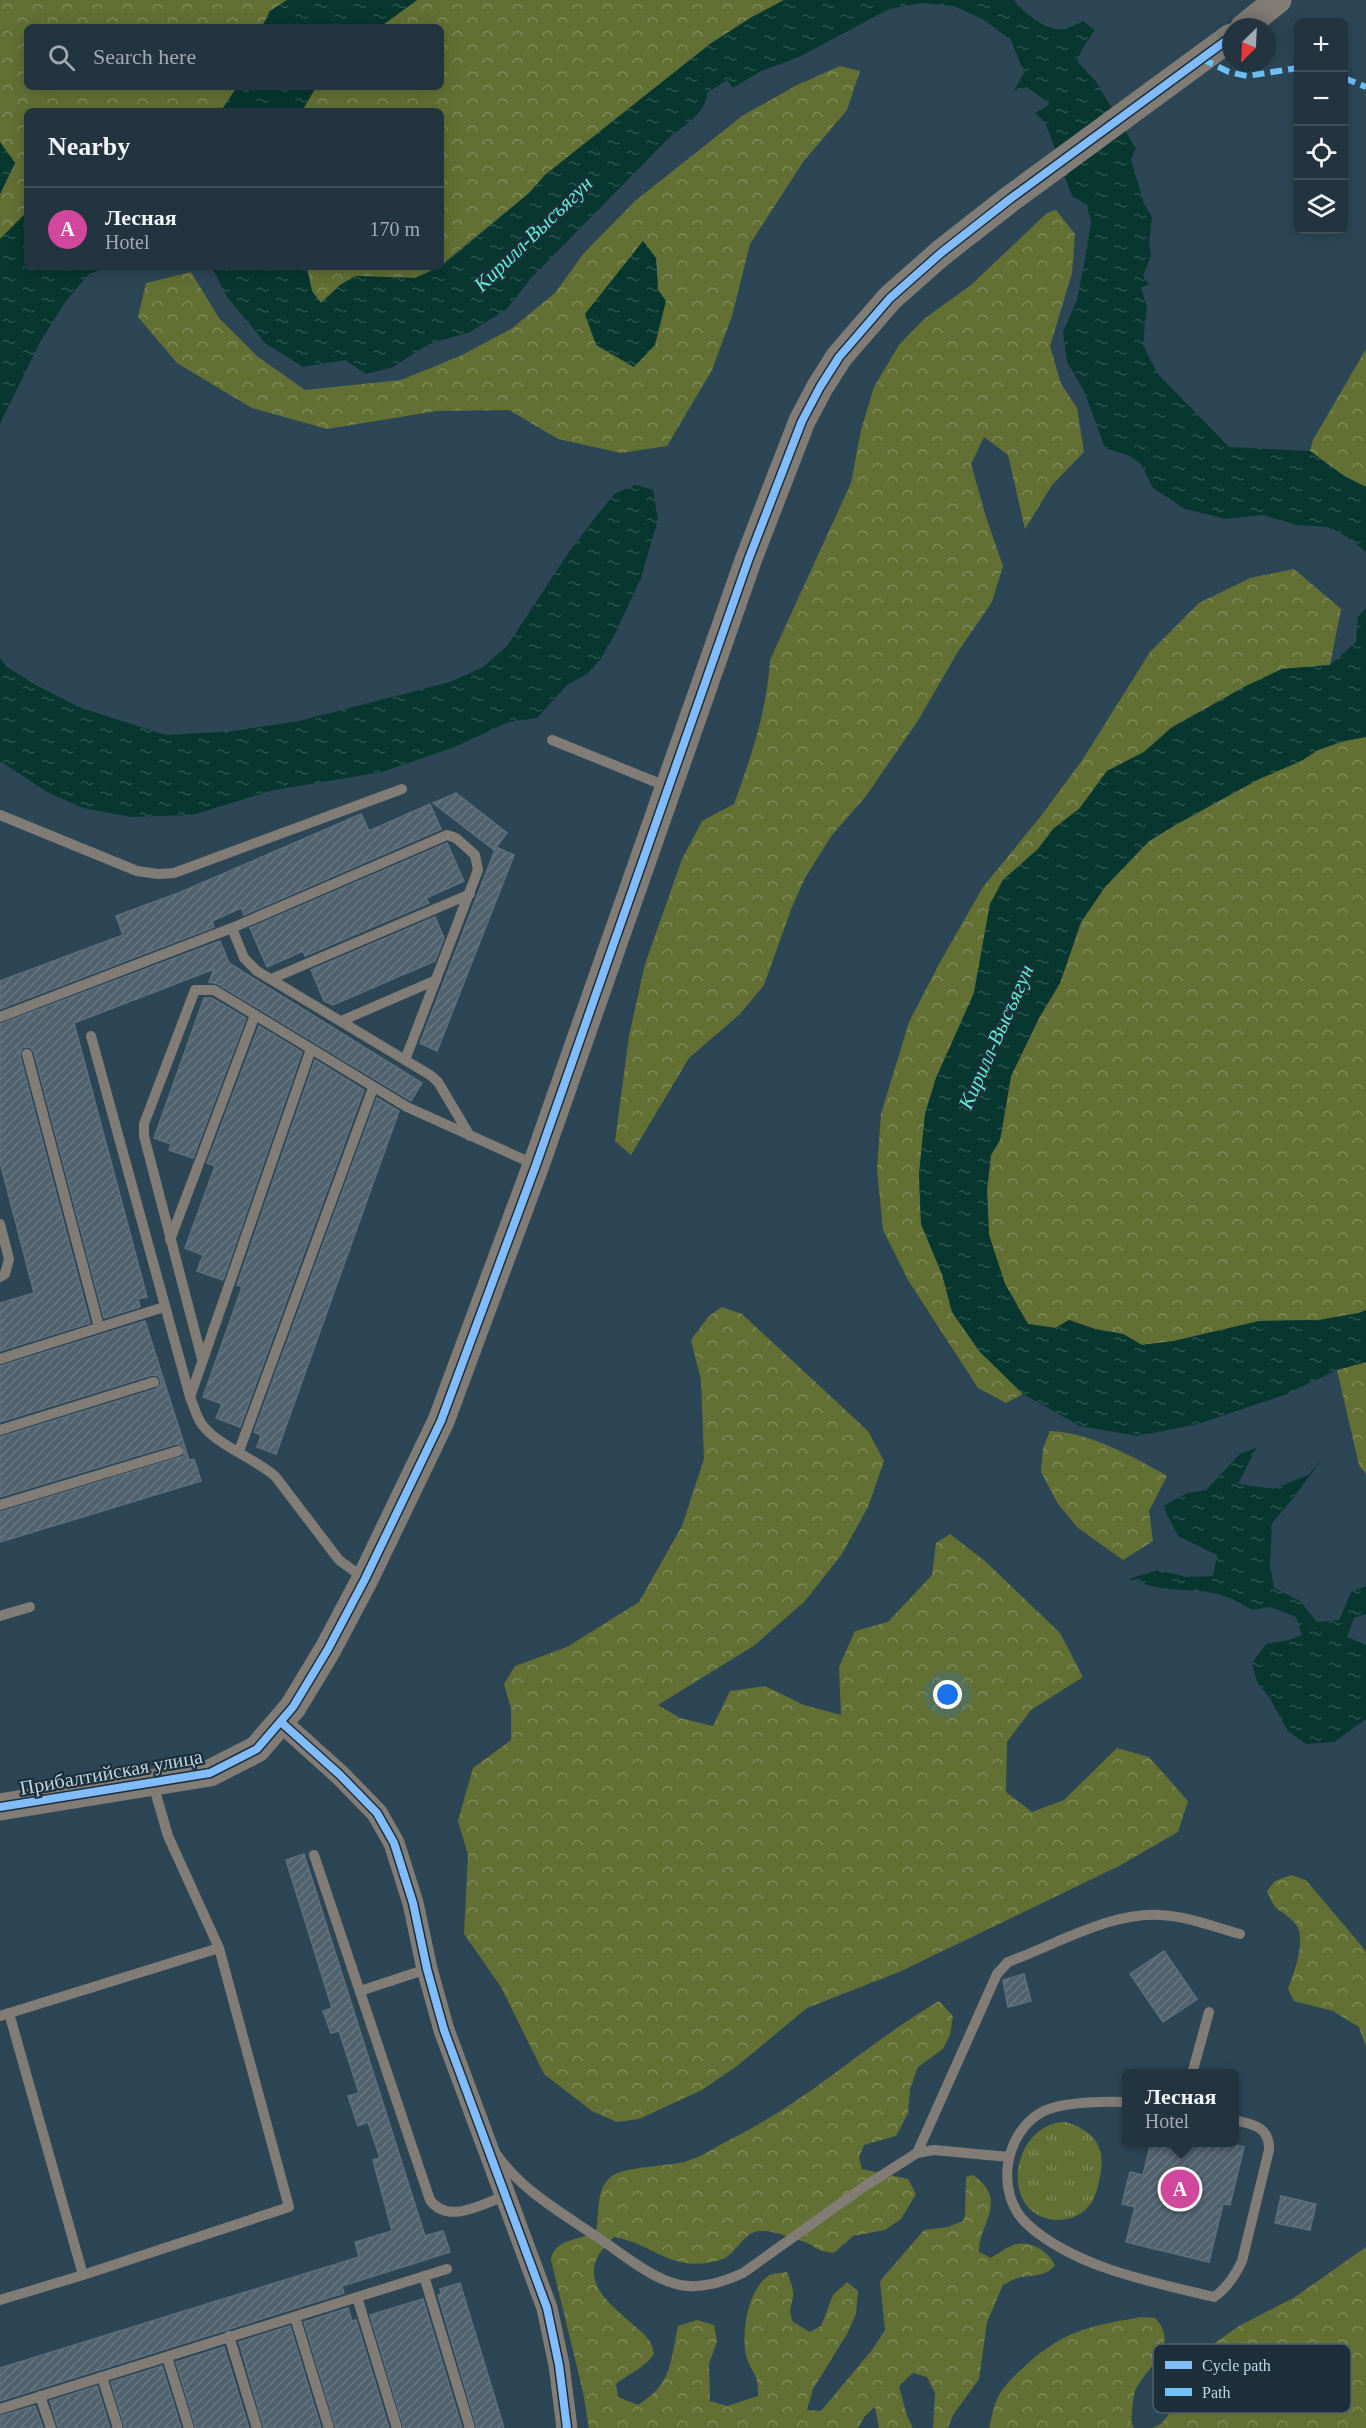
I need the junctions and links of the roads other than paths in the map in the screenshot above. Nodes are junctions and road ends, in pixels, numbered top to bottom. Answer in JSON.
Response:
{"nodes":[{"id":1,"x":1278,"y":0,"type":"edge"},
{"id":2,"x":1255,"y":18,"type":"edge"},
{"id":3,"x":1222,"y":44,"type":"edge"},
{"id":4,"x":552,"y":740,"type":"dead end"},
{"id":5,"x":668,"y":787,"type":"junction"},
{"id":6,"x":402,"y":789,"type":"dead end"},
{"id":7,"x":0,"y":815,"type":"edge"},
{"id":8,"x":470,"y":894,"type":"junction"},
{"id":9,"x":232,"y":928,"type":"junction"},
{"id":10,"x":271,"y":979,"type":"junction"},
{"id":11,"x":436,"y":980,"type":"junction"},
{"id":12,"x":255,"y":1015,"type":"junction"},
{"id":13,"x":0,"y":1017,"type":"edge"},
{"id":14,"x":341,"y":1021,"type":"junction"},
{"id":15,"x":91,"y":1036,"type":"dead end"},
{"id":16,"x":311,"y":1049,"type":"junction"},
{"id":17,"x":27,"y":1054,"type":"dead end"},
{"id":18,"x":405,"y":1060,"type":"junction"},
{"id":19,"x":373,"y":1088,"type":"junction"},
{"id":20,"x":470,"y":1136,"type":"junction"},
{"id":21,"x":536,"y":1165,"type":"junction"},
{"id":22,"x":0,"y":1224,"type":"edge"},
{"id":23,"x":170,"y":1240,"type":"junction"},
{"id":24,"x":0,"y":1277,"type":"edge"},
{"id":25,"x":164,"y":1307,"type":"junction"},
{"id":26,"x":99,"y":1327,"type":"junction"},
{"id":27,"x":0,"y":1359,"type":"edge"},
{"id":28,"x":202,"y":1359,"type":"junction"},
{"id":29,"x":154,"y":1382,"type":"dead end"},
{"id":30,"x":190,"y":1397,"type":"junction"},
{"id":31,"x":0,"y":1430,"type":"edge"},
{"id":32,"x":178,"y":1451,"type":"dead end"},
{"id":33,"x":238,"y":1451,"type":"junction"},
{"id":34,"x":0,"y":1505,"type":"edge"},
{"id":35,"x":365,"y":1579,"type":"junction"},
{"id":36,"x":30,"y":1606,"type":"dead end"},
{"id":37,"x":0,"y":1616,"type":"edge"},
{"id":38,"x":281,"y":1722,"type":"junction"},
{"id":39,"x":153,"y":1783,"type":"junction"},
{"id":40,"x":0,"y":1807,"type":"edge"},
{"id":41,"x":314,"y":1855,"type":"dead end"},
{"id":42,"x":1240,"y":1934,"type":"dead end"},
{"id":43,"x":219,"y":1948,"type":"junction"},
{"id":44,"x":427,"y":1969,"type":"junction"},
{"id":45,"x":360,"y":1991,"type":"junction"},
{"id":46,"x":1209,"y":2012,"type":"dead end"},
{"id":47,"x":4,"y":2014,"type":"edge"},
{"id":48,"x":1193,"y":2069,"type":"edge"},
{"id":49,"x":1122,"y":2102,"type":"edge"},
{"id":50,"x":1239,"y":2121,"type":"edge"},
{"id":51,"x":483,"y":2135,"type":"junction"},
{"id":52,"x":917,"y":2153,"type":"junction"},
{"id":53,"x":1009,"y":2157,"type":"junction"},
{"id":54,"x":505,"y":2196,"type":"junction"},
{"id":55,"x":447,"y":2269,"type":"dead end"},
{"id":56,"x":83,"y":2275,"type":"junction"},
{"id":57,"x":424,"y":2277,"type":"junction"},
{"id":58,"x":357,"y":2297,"type":"junction"},
{"id":59,"x":0,"y":2299,"type":"edge"},
{"id":60,"x":295,"y":2317,"type":"junction"},
{"id":61,"x":229,"y":2337,"type":"junction"},
{"id":62,"x":167,"y":2356,"type":"junction"},
{"id":63,"x":102,"y":2377,"type":"junction"},
{"id":64,"x":40,"y":2396,"type":"junction"},
{"id":65,"x":0,"y":2409,"type":"edge"},
{"id":66,"x":51,"y":2428,"type":"edge"},
{"id":67,"x":118,"y":2428,"type":"edge"},
{"id":68,"x":189,"y":2428,"type":"edge"},
{"id":69,"x":257,"y":2428,"type":"edge"},
{"id":70,"x":329,"y":2428,"type":"edge"},
{"id":71,"x":397,"y":2428,"type":"edge"},
{"id":72,"x":470,"y":2428,"type":"edge"},
{"id":73,"x":567,"y":2428,"type":"edge"}],
"edges":[{"from":1,"to":2,"type":"street"},
{"from":3,"to":5,"type":"street","name":"Прибалтийская улица"},
{"from":4,"to":5,"type":"lane"},
{"from":5,"to":21,"type":"street","name":"Прибалтийская улица"},
{"from":6,"to":7,"type":"lane"},
{"from":8,"to":9,"type":"lane"},
{"from":8,"to":10,"type":"lane"},
{"from":8,"to":11,"type":"lane"},
{"from":9,"to":10,"type":"lane"},
{"from":9,"to":13,"type":"lane"},
{"from":10,"to":14,"type":"lane"},
{"from":11,"to":14,"type":"lane"},
{"from":11,"to":18,"type":"lane"},
{"from":12,"to":16,"type":"lane"},
{"from":12,"to":23,"type":"lane"},
{"from":12,"to":23,"type":"lane"},
{"from":14,"to":18,"type":"lane"},
{"from":15,"to":25,"type":"lane"},
{"from":16,"to":19,"type":"lane"},
{"from":16,"to":28,"type":"lane"},
{"from":17,"to":26,"type":"lane"},
{"from":18,"to":20,"type":"lane"},
{"from":19,"to":20,"type":"lane"},
{"from":19,"to":33,"type":"lane"},
{"from":20,"to":21,"type":"lane"},
{"from":21,"to":35,"type":"street","name":"Прибалтийская улица"},
{"from":22,"to":24,"type":"lane"},
{"from":23,"to":28,"type":"lane"},
{"from":25,"to":26,"type":"lane"},
{"from":25,"to":30,"type":"lane"},
{"from":26,"to":27,"type":"lane"},
{"from":28,"to":30,"type":"lane"},
{"from":29,"to":31,"type":"lane"},
{"from":30,"to":33,"type":"lane"},
{"from":32,"to":34,"type":"lane"},
{"from":33,"to":35,"type":"lane"},
{"from":35,"to":38,"type":"street","name":"Прибалтийская улица"},
{"from":36,"to":37,"type":"lane"},
{"from":38,"to":39,"type":"street","name":"Прибалтийская улица"},
{"from":38,"to":44,"type":"street"},
{"from":39,"to":40,"type":"street","name":"Прибалтийская улица"},
{"from":39,"to":43,"type":"lane"},
{"from":41,"to":45,"type":"lane"},
{"from":42,"to":52,"type":"lane"},
{"from":43,"to":47,"type":"lane"},
{"from":43,"to":56,"type":"lane"},
{"from":44,"to":45,"type":"lane"},
{"from":44,"to":51,"type":"street"},
{"from":45,"to":54,"type":"lane"},
{"from":46,"to":48,"type":"lane"},
{"from":47,"to":56,"type":"lane"},
{"from":49,"to":53,"type":"lane"},
{"from":50,"to":53,"type":"lane"},
{"from":51,"to":52,"type":"lane"},
{"from":51,"to":54,"type":"street"},
{"from":52,"to":53,"type":"lane"},
{"from":54,"to":73,"type":"street"},
{"from":55,"to":57,"type":"lane"},
{"from":56,"to":59,"type":"lane"},
{"from":57,"to":58,"type":"lane"},
{"from":57,"to":72,"type":"lane"},
{"from":58,"to":60,"type":"lane"},
{"from":58,"to":71,"type":"lane"},
{"from":60,"to":61,"type":"lane"},
{"from":60,"to":70,"type":"lane"},
{"from":61,"to":62,"type":"lane"},
{"from":61,"to":69,"type":"lane"},
{"from":62,"to":63,"type":"lane"},
{"from":62,"to":68,"type":"lane"},
{"from":63,"to":64,"type":"lane"},
{"from":63,"to":67,"type":"lane"},
{"from":64,"to":65,"type":"lane"},
{"from":64,"to":66,"type":"lane"}]}
